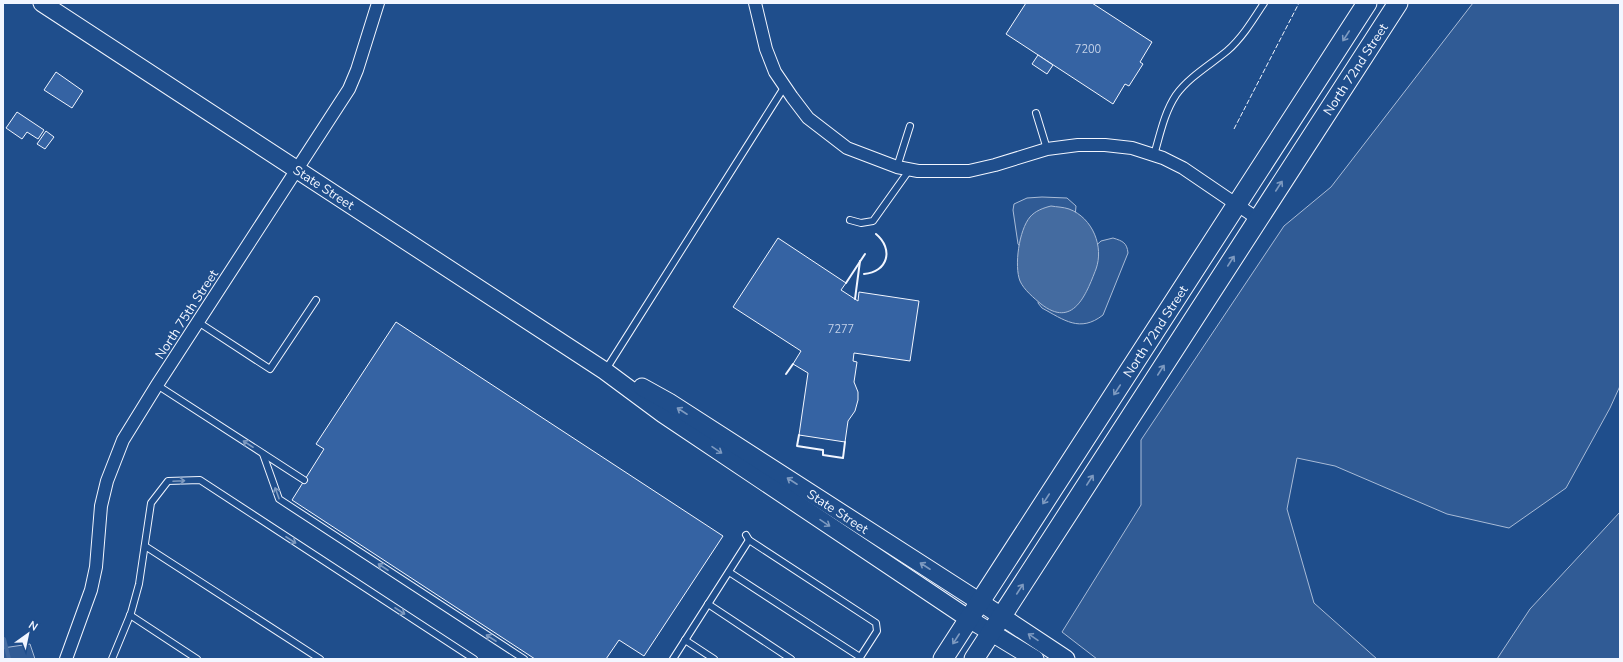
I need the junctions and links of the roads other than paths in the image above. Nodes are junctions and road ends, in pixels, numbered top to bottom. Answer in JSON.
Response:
{"nodes":[{"id":1,"x":42,"y":3,"type":"edge"},
{"id":2,"x":378,"y":3,"type":"edge"},
{"id":3,"x":756,"y":3,"type":"edge"},
{"id":4,"x":1264,"y":3,"type":"edge"},
{"id":5,"x":1367,"y":3,"type":"edge"},
{"id":6,"x":1398,"y":3,"type":"edge"},
{"id":7,"x":785,"y":86,"type":"junction"},
{"id":8,"x":1036,"y":113,"type":"dead end"},
{"id":9,"x":910,"y":126,"type":"dead end"},
{"id":10,"x":1046,"y":149,"type":"junction"},
{"id":11,"x":1154,"y":155,"type":"junction"},
{"id":12,"x":898,"y":167,"type":"junction"},
{"id":13,"x":910,"y":169,"type":"junction"},
{"id":14,"x":298,"y":170,"type":"junction"},
{"id":15,"x":1237,"y":205,"type":"junction"},
{"id":16,"x":1258,"y":219,"type":"junction"},
{"id":17,"x":850,"y":220,"type":"dead end"},
{"id":18,"x":316,"y":300,"type":"dead end"},
{"id":19,"x":198,"y":322,"type":"junction"},
{"id":20,"x":605,"y":371,"type":"junction"},
{"id":21,"x":157,"y":386,"type":"junction"},
{"id":22,"x":263,"y":454,"type":"junction"},
{"id":23,"x":304,"y":480,"type":"dead end"},
{"id":24,"x":145,"y":546,"type":"junction"},
{"id":25,"x":729,"y":572,"type":"junction"},
{"id":26,"x":980,"y":602,"type":"junction"},
{"id":27,"x":708,"y":604,"type":"junction"},
{"id":28,"x":130,"y":615,"type":"junction"},
{"id":29,"x":1002,"y":616,"type":"junction"},
{"id":30,"x":969,"y":619,"type":"junction"},
{"id":31,"x":991,"y":634,"type":"junction"},
{"id":32,"x":685,"y":640,"type":"junction"},
{"id":33,"x":860,"y":658,"type":"edge"},
{"id":34,"x":66,"y":659,"type":"edge"},
{"id":35,"x":112,"y":659,"type":"edge"},
{"id":36,"x":197,"y":659,"type":"edge"},
{"id":37,"x":320,"y":659,"type":"edge"},
{"id":38,"x":474,"y":659,"type":"edge"},
{"id":39,"x":524,"y":659,"type":"edge"},
{"id":40,"x":673,"y":659,"type":"edge"},
{"id":41,"x":714,"y":659,"type":"edge"},
{"id":42,"x":791,"y":659,"type":"edge"},
{"id":43,"x":943,"y":659,"type":"edge"},
{"id":44,"x":974,"y":659,"type":"edge"},
{"id":45,"x":1035,"y":659,"type":"edge"},
{"id":46,"x":1066,"y":659,"type":"edge"}],
"edges":[{"from":1,"to":14,"type":"street","name":"State Street"},
{"from":2,"to":14,"type":"street","name":"North 75th Street"},
{"from":3,"to":7,"type":"street"},
{"from":4,"to":11,"type":"lane"},
{"from":5,"to":15,"type":"main road","name":"North 72nd Street","one_way":true},
{"from":16,"to":6,"type":"main road","name":"North 72nd Street","one_way":true},
{"from":7,"to":12,"type":"street"},
{"from":7,"to":20,"type":"lane"},
{"from":8,"to":10,"type":"lane"},
{"from":9,"to":12,"type":"lane"},
{"from":10,"to":11,"type":"street"},
{"from":10,"to":13,"type":"street"},
{"from":11,"to":15,"type":"street"},
{"from":12,"to":13,"type":"street"},
{"from":13,"to":17,"type":"lane"},
{"from":14,"to":19,"type":"street","name":"North 75th Street"},
{"from":14,"to":20,"type":"street","name":"State Street"},
{"from":15,"to":16,"type":"street"},
{"from":15,"to":26,"type":"main road","name":"North 72nd Street","one_way":true},
{"from":29,"to":16,"type":"main road","name":"North 72nd Street","one_way":true},
{"from":18,"to":19,"type":"lane"},
{"from":19,"to":21,"type":"street","name":"North 75th Street"},
{"from":26,"to":20,"type":"street","name":"State Street","one_way":true},
{"from":20,"to":30,"type":"street","name":"State Street","one_way":true},
{"from":22,"to":21,"type":"lane","one_way":true},
{"from":21,"to":34,"type":"street","name":"North 75th Street"},
{"from":22,"to":23,"type":"lane"},
{"from":39,"to":22,"type":"lane","one_way":true},
{"from":24,"to":28,"type":"lane"},
{"from":24,"to":37,"type":"lane"},
{"from":24,"to":38,"type":"lane","one_way":true},
{"from":25,"to":27,"type":"lane"},
{"from":25,"to":33,"type":"lane"},
{"from":25,"to":33,"type":"lane"},
{"from":26,"to":29,"type":"street","name":"State Street"},
{"from":26,"to":30,"type":"main road","name":"North 72nd Street"},
{"from":27,"to":32,"type":"lane"},
{"from":27,"to":42,"type":"lane"},
{"from":28,"to":35,"type":"lane"},
{"from":28,"to":36,"type":"lane"},
{"from":29,"to":31,"type":"main road","name":"North 72nd Street"},
{"from":46,"to":29,"type":"street","name":"State Street","one_way":true},
{"from":30,"to":31,"type":"street","name":"State Street"},
{"from":30,"to":43,"type":"main road","name":"North 72nd Street","one_way":true},
{"from":31,"to":44,"type":"main road","name":"North 72nd Street"},
{"from":31,"to":45,"type":"street","name":"State Street"},
{"from":32,"to":40,"type":"lane"},
{"from":32,"to":41,"type":"lane"}]}
